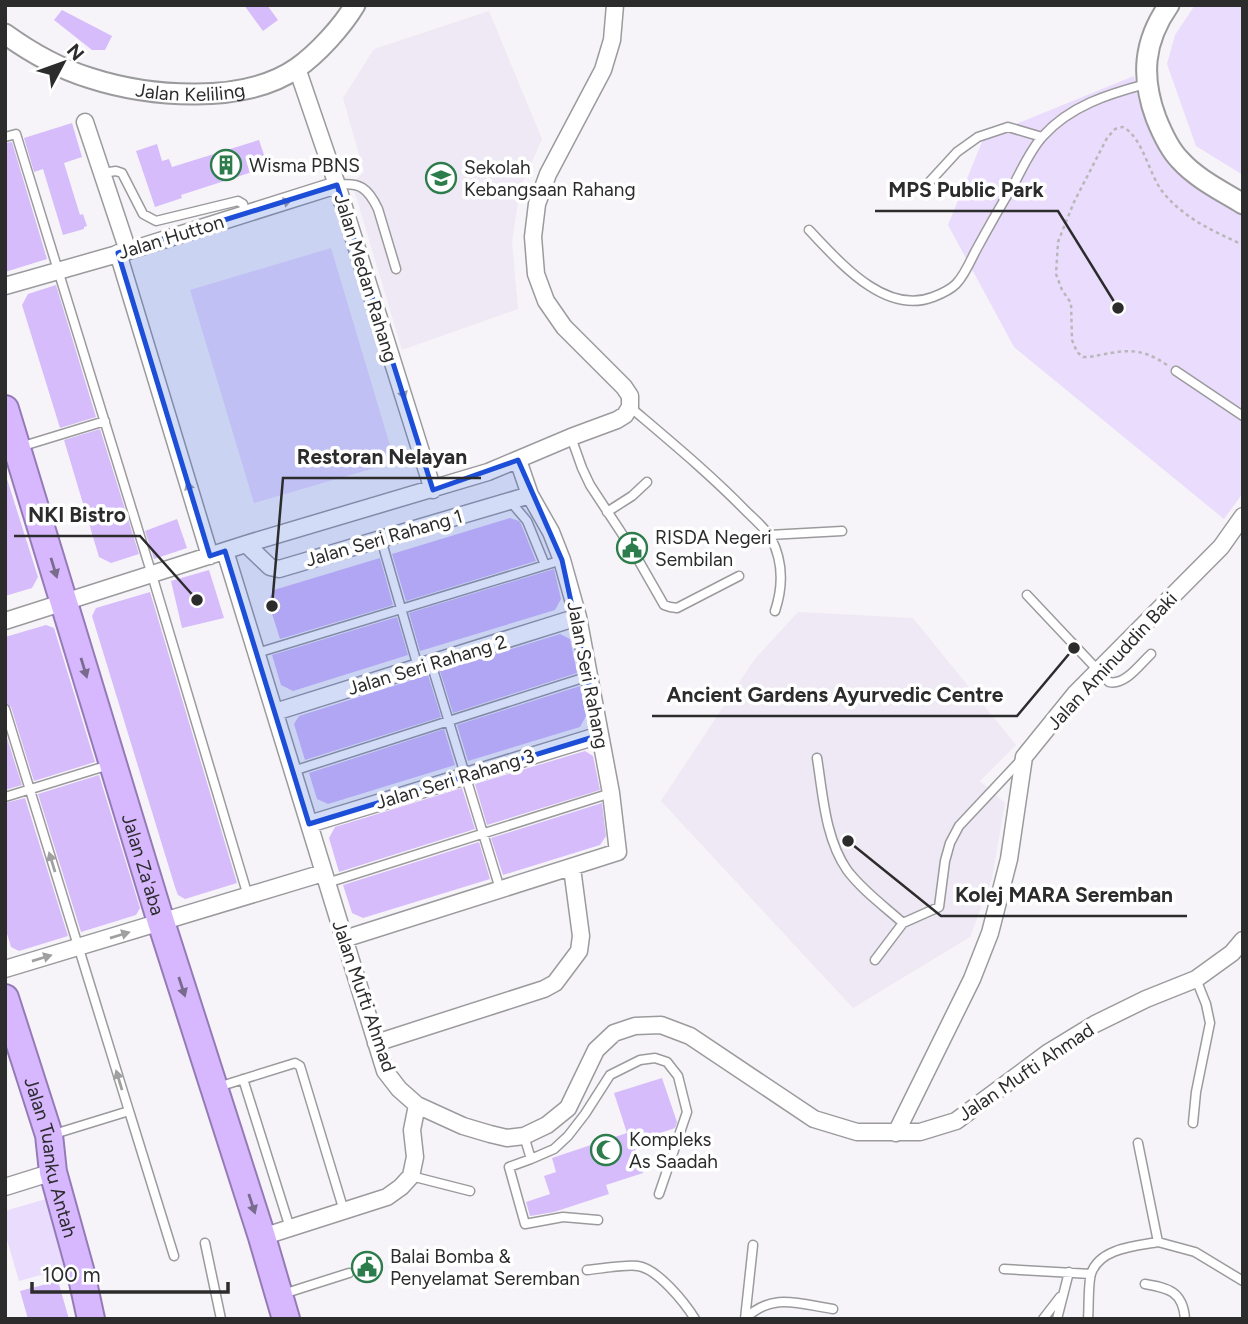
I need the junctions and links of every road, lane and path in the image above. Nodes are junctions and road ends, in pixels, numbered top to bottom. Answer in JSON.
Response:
{"nodes":[{"id":1,"x":355,"y":5,"type":"edge"},
{"id":2,"x":615,"y":5,"type":"edge"},
{"id":3,"x":1169,"y":5,"type":"edge"},
{"id":4,"x":5,"y":34,"type":"edge"},
{"id":5,"x":297,"y":68,"type":"junction"},
{"id":6,"x":1146,"y":84,"type":"junction"},
{"id":7,"x":85,"y":122,"type":"dead end"},
{"id":8,"x":5,"y":137,"type":"edge"},
{"id":9,"x":1042,"y":137,"type":"junction"},
{"id":10,"x":102,"y":173,"type":"junction"},
{"id":11,"x":337,"y":185,"type":"junction"},
{"id":12,"x":923,"y":189,"type":"dead end"},
{"id":13,"x":1243,"y":204,"type":"edge"},
{"id":14,"x":247,"y":214,"type":"junction"},
{"id":15,"x":809,"y":230,"type":"dead end"},
{"id":16,"x":1243,"y":245,"type":"edge"},
{"id":17,"x":123,"y":252,"type":"junction"},
{"id":18,"x":396,"y":269,"type":"dead end"},
{"id":19,"x":58,"y":270,"type":"junction"},
{"id":20,"x":5,"y":286,"type":"edge"},
{"id":21,"x":1176,"y":371,"type":"joint"},
{"id":22,"x":630,"y":407,"type":"junction"},
{"id":23,"x":5,"y":409,"type":"edge"},
{"id":24,"x":1243,"y":416,"type":"edge"},
{"id":25,"x":105,"y":421,"type":"junction"},
{"id":26,"x":571,"y":437,"type":"junction"},
{"id":27,"x":17,"y":448,"type":"junction"},
{"id":28,"x":518,"y":460,"type":"junction"},
{"id":29,"x":647,"y":482,"type":"dead end"},
{"id":30,"x":433,"y":489,"type":"junction"},
{"id":31,"x":530,"y":495,"type":"junction"},
{"id":32,"x":510,"y":501,"type":"junction"},
{"id":33,"x":607,"y":512,"type":"junction"},
{"id":34,"x":1243,"y":516,"type":"edge"},
{"id":35,"x":842,"y":531,"type":"dead end"},
{"id":36,"x":769,"y":535,"type":"junction"},
{"id":37,"x":381,"y":539,"type":"junction"},
{"id":38,"x":246,"y":544,"type":"junction"},
{"id":39,"x":218,"y":554,"type":"junction"},
{"id":40,"x":562,"y":559,"type":"junction"},
{"id":41,"x":545,"y":565,"type":"junction"},
{"id":42,"x":152,"y":575,"type":"junction"},
{"id":43,"x":739,"y":576,"type":"dead end"},
{"id":44,"x":1027,"y":595,"type":"dead end"},
{"id":45,"x":64,"y":603,"type":"junction"},
{"id":46,"x":401,"y":610,"type":"junction"},
{"id":47,"x":775,"y":611,"type":"dead end"},
{"id":48,"x":579,"y":617,"type":"junction"},
{"id":49,"x":5,"y":621,"type":"edge"},
{"id":50,"x":257,"y":653,"type":"junction"},
{"id":51,"x":1151,"y":654,"type":"dead end"},
{"id":52,"x":425,"y":666,"type":"junction"},
{"id":53,"x":1098,"y":671,"type":"junction"},
{"id":54,"x":589,"y":676,"type":"junction"},
{"id":55,"x":5,"y":709,"type":"edge"},
{"id":56,"x":275,"y":712,"type":"junction"},
{"id":57,"x":449,"y":720,"type":"junction"},
{"id":58,"x":600,"y":735,"type":"junction"},
{"id":59,"x":1024,"y":757,"type":"junction"},
{"id":60,"x":817,"y":758,"type":"dead end"},
{"id":61,"x":113,"y":764,"type":"junction"},
{"id":62,"x":293,"y":771,"type":"junction"},
{"id":63,"x":466,"y":776,"type":"junction"},
{"id":64,"x":30,"y":789,"type":"junction"},
{"id":65,"x":611,"y":793,"type":"junction"},
{"id":66,"x":5,"y":797,"type":"edge"},
{"id":67,"x":309,"y":824,"type":"junction"},
{"id":68,"x":483,"y":834,"type":"junction"},
{"id":69,"x":572,"y":868,"type":"junction"},
{"id":70,"x":325,"y":878,"type":"junction"},
{"id":71,"x":500,"y":889,"type":"junction"},
{"id":72,"x":248,"y":896,"type":"junction"},
{"id":73,"x":161,"y":922,"type":"junction"},
{"id":74,"x":903,"y":923,"type":"junction"},
{"id":75,"x":344,"y":939,"type":"junction"},
{"id":76,"x":1243,"y":940,"type":"edge"},
{"id":77,"x":79,"y":947,"type":"junction"},
{"id":78,"x":875,"y":960,"type":"dead end"},
{"id":79,"x":5,"y":969,"type":"edge"},
{"id":80,"x":1196,"y":979,"type":"junction"},
{"id":81,"x":5,"y":998,"type":"edge"},
{"id":82,"x":376,"y":1043,"type":"junction"},
{"id":83,"x":243,"y":1079,"type":"junction"},
{"id":84,"x":215,"y":1088,"type":"junction"},
{"id":85,"x":417,"y":1105,"type":"junction"},
{"id":86,"x":129,"y":1111,"type":"junction"},
{"id":87,"x":1193,"y":1123,"type":"dead end"},
{"id":88,"x":895,"y":1133,"type":"junction"},
{"id":89,"x":48,"y":1135,"type":"junction"},
{"id":90,"x":524,"y":1136,"type":"junction"},
{"id":91,"x":1138,"y":1143,"type":"dead end"},
{"id":92,"x":531,"y":1159,"type":"junction"},
{"id":93,"x":53,"y":1172,"type":"junction"},
{"id":94,"x":411,"y":1176,"type":"junction"},
{"id":95,"x":5,"y":1187,"type":"edge"},
{"id":96,"x":470,"y":1191,"type":"dead end"},
{"id":97,"x":659,"y":1194,"type":"dead end"},
{"id":98,"x":344,"y":1211,"type":"junction"},
{"id":99,"x":598,"y":1220,"type":"dead end"},
{"id":100,"x":290,"y":1228,"type":"junction"},
{"id":101,"x":262,"y":1237,"type":"junction"},
{"id":102,"x":205,"y":1242,"type":"dead end"},
{"id":103,"x":1158,"y":1242,"type":"junction"},
{"id":104,"x":754,"y":1245,"type":"dead end"},
{"id":105,"x":174,"y":1256,"type":"dead end"},
{"id":106,"x":1004,"y":1269,"type":"dead end"},
{"id":107,"x":587,"y":1270,"type":"dead end"},
{"id":108,"x":1069,"y":1272,"type":"junction"},
{"id":109,"x":349,"y":1273,"type":"dead end"},
{"id":110,"x":1091,"y":1274,"type":"junction"},
{"id":111,"x":1243,"y":1281,"type":"edge"},
{"id":112,"x":1145,"y":1284,"type":"dead end"},
{"id":113,"x":1064,"y":1292,"type":"junction"},
{"id":114,"x":284,"y":1307,"type":"edge"},
{"id":115,"x":833,"y":1309,"type":"dead end"},
{"id":116,"x":91,"y":1319,"type":"edge"},
{"id":117,"x":108,"y":1319,"type":"edge"},
{"id":118,"x":221,"y":1319,"type":"edge"},
{"id":119,"x":695,"y":1319,"type":"edge"},
{"id":120,"x":745,"y":1319,"type":"edge"},
{"id":121,"x":1043,"y":1319,"type":"edge"},
{"id":122,"x":1057,"y":1319,"type":"edge"},
{"id":123,"x":1088,"y":1319,"type":"edge"},
{"id":124,"x":1185,"y":1319,"type":"edge"}],
"edges":[{"from":1,"to":5,"type":"street","name":"Jalan Keliling"},
{"from":2,"to":22,"type":"street"},
{"from":3,"to":6,"type":"street"},
{"from":4,"to":5,"type":"street","name":"Jalan Keliling"},
{"from":5,"to":11,"type":"street","name":"Jalan Medan Rahang"},
{"from":6,"to":9,"type":"lane"},
{"from":6,"to":13,"type":"street"},
{"from":7,"to":10,"type":"street","name":"Jalan Mufti Ahmad"},
{"from":8,"to":19,"type":"lane"},
{"from":9,"to":12,"type":"lane"},
{"from":9,"to":15,"type":"lane"},
{"from":10,"to":14,"type":"lane"},
{"from":10,"to":17,"type":"street","name":"Jalan Mufti Ahmad"},
{"from":14,"to":11,"type":"street","name":"Jalan Hutton","one_way":true},
{"from":11,"to":18,"type":"lane"},
{"from":11,"to":30,"type":"street","name":"Jalan Medan Rahang","one_way":true},
{"from":14,"to":17,"type":"street","name":"Jalan Hutton"},
{"from":16,"to":21,"type":"path"},
{"from":17,"to":19,"type":"street","name":"Jalan Hutton"},
{"from":39,"to":17,"type":"street","name":"Jalan Mufti Ahmad","one_way":true},
{"from":19,"to":20,"type":"street","name":"Jalan Hutton"},
{"from":19,"to":25,"type":"lane"},
{"from":21,"to":24,"type":"lane"},
{"from":22,"to":26,"type":"street"},
{"from":22,"to":36,"type":"lane"},
{"from":23,"to":27,"type":"highway","name":"Jalan Za'aba"},
{"from":25,"to":27,"type":"lane"},
{"from":25,"to":42,"type":"lane"},
{"from":26,"to":28,"type":"street"},
{"from":26,"to":33,"type":"lane"},
{"from":27,"to":45,"type":"highway","name":"Jalan Za'aba","one_way":true},
{"from":28,"to":30,"type":"street"},
{"from":28,"to":31,"type":"street","name":"Jalan Seri Rahang"},
{"from":29,"to":33,"type":"lane"},
{"from":30,"to":38,"type":"street"},
{"from":31,"to":32,"type":"street","name":"Jalan Seri Rahang 1"},
{"from":31,"to":40,"type":"street","name":"Jalan Seri Rahang"},
{"from":32,"to":37,"type":"street","name":"Jalan Seri Rahang 1"},
{"from":32,"to":41,"type":"lane"},
{"from":33,"to":43,"type":"lane"},
{"from":34,"to":53,"type":"street","name":"Jalan Aminuddin Baki"},
{"from":35,"to":36,"type":"lane"},
{"from":36,"to":47,"type":"lane"},
{"from":37,"to":38,"type":"street","name":"Jalan Seri Rahang 1"},
{"from":37,"to":46,"type":"lane"},
{"from":38,"to":39,"type":"street"},
{"from":39,"to":42,"type":"street"},
{"from":39,"to":50,"type":"street","name":"Jalan Mufti Ahmad"},
{"from":40,"to":41,"type":"lane"},
{"from":40,"to":48,"type":"street","name":"Jalan Seri Rahang"},
{"from":41,"to":46,"type":"lane"},
{"from":42,"to":45,"type":"street"},
{"from":42,"to":72,"type":"lane"},
{"from":44,"to":53,"type":"lane"},
{"from":45,"to":49,"type":"street"},
{"from":45,"to":61,"type":"highway","name":"Jalan Za'aba","one_way":true},
{"from":46,"to":50,"type":"lane"},
{"from":46,"to":52,"type":"lane"},
{"from":48,"to":52,"type":"street","name":"Jalan Seri Rahang 2"},
{"from":48,"to":54,"type":"street","name":"Jalan Seri Rahang"},
{"from":50,"to":56,"type":"street","name":"Jalan Mufti Ahmad"},
{"from":51,"to":53,"type":"lane"},
{"from":52,"to":56,"type":"street","name":"Jalan Seri Rahang 2"},
{"from":52,"to":57,"type":"lane"},
{"from":53,"to":59,"type":"street","name":"Jalan Aminuddin Baki"},
{"from":54,"to":57,"type":"lane"},
{"from":54,"to":58,"type":"street","name":"Jalan Seri Rahang"},
{"from":55,"to":64,"type":"lane"},
{"from":56,"to":62,"type":"street","name":"Jalan Mufti Ahmad"},
{"from":57,"to":62,"type":"lane"},
{"from":57,"to":63,"type":"lane"},
{"from":58,"to":63,"type":"street","name":"Jalan Seri Rahang 3"},
{"from":58,"to":65,"type":"street","name":"Jalan Seri Rahang"},
{"from":59,"to":74,"type":"lane"},
{"from":59,"to":88,"type":"street"},
{"from":60,"to":74,"type":"lane"},
{"from":61,"to":64,"type":"lane"},
{"from":61,"to":73,"type":"highway","name":"Jalan Za'aba"},
{"from":62,"to":67,"type":"street","name":"Jalan Mufti Ahmad"},
{"from":63,"to":67,"type":"street","name":"Jalan Seri Rahang 3"},
{"from":63,"to":68,"type":"lane"},
{"from":64,"to":66,"type":"lane"},
{"from":77,"to":64,"type":"lane","one_way":true},
{"from":65,"to":68,"type":"lane"},
{"from":65,"to":69,"type":"street","name":"Jalan Seri Rahang"},
{"from":67,"to":70,"type":"street","name":"Jalan Mufti Ahmad"},
{"from":68,"to":70,"type":"lane"},
{"from":68,"to":71,"type":"lane"},
{"from":69,"to":71,"type":"street"},
{"from":69,"to":82,"type":"street"},
{"from":70,"to":72,"type":"street"},
{"from":70,"to":75,"type":"street","name":"Jalan Mufti Ahmad"},
{"from":71,"to":75,"type":"street"},
{"from":72,"to":73,"type":"street"},
{"from":77,"to":73,"type":"street","one_way":true},
{"from":73,"to":84,"type":"highway","name":"Jalan Za'aba","one_way":true},
{"from":74,"to":78,"type":"lane"},
{"from":75,"to":82,"type":"street","name":"Jalan Mufti Ahmad"},
{"from":76,"to":80,"type":"street","name":"Jalan Mufti Ahmad"},
{"from":79,"to":77,"type":"street","one_way":true},
{"from":86,"to":77,"type":"lane","one_way":true},
{"from":80,"to":87,"type":"lane"},
{"from":80,"to":88,"type":"street","name":"Jalan Mufti Ahmad"},
{"from":81,"to":89,"type":"highway","name":"Jalan Tuanku Antah"},
{"from":82,"to":85,"type":"street","name":"Jalan Mufti Ahmad"},
{"from":83,"to":84,"type":"lane"},
{"from":83,"to":98,"type":"lane"},
{"from":83,"to":100,"type":"lane"},
{"from":84,"to":101,"type":"highway","name":"Jalan Za'aba","one_way":true},
{"from":85,"to":90,"type":"street","name":"Jalan Mufti Ahmad"},
{"from":85,"to":94,"type":"street"},
{"from":86,"to":89,"type":"lane"},
{"from":86,"to":105,"type":"lane"},
{"from":88,"to":90,"type":"street","name":"Jalan Mufti Ahmad"},
{"from":89,"to":93,"type":"highway","name":"Jalan Tuanku Antah"},
{"from":89,"to":117,"type":"highway"},
{"from":90,"to":92,"type":"lane"},
{"from":91,"to":103,"type":"lane"},
{"from":92,"to":97,"type":"lane"},
{"from":92,"to":99,"type":"lane"},
{"from":93,"to":95,"type":"street"},
{"from":93,"to":116,"type":"highway","name":"Jalan Tuanku Antah"},
{"from":94,"to":96,"type":"lane"},
{"from":94,"to":98,"type":"street"},
{"from":98,"to":100,"type":"street"},
{"from":100,"to":101,"type":"street"},
{"from":101,"to":114,"type":"highway","name":"Jalan Za'aba"},
{"from":102,"to":118,"type":"lane"},
{"from":103,"to":110,"type":"lane"},
{"from":103,"to":111,"type":"lane"},
{"from":104,"to":120,"type":"lane"},
{"from":106,"to":108,"type":"lane"},
{"from":107,"to":119,"type":"lane"},
{"from":108,"to":110,"type":"lane"},
{"from":108,"to":113,"type":"lane"},
{"from":109,"to":114,"type":"lane"},
{"from":110,"to":123,"type":"lane"},
{"from":112,"to":124,"type":"lane"},
{"from":113,"to":121,"type":"lane"},
{"from":113,"to":122,"type":"lane"},
{"from":115,"to":120,"type":"lane"}]}
